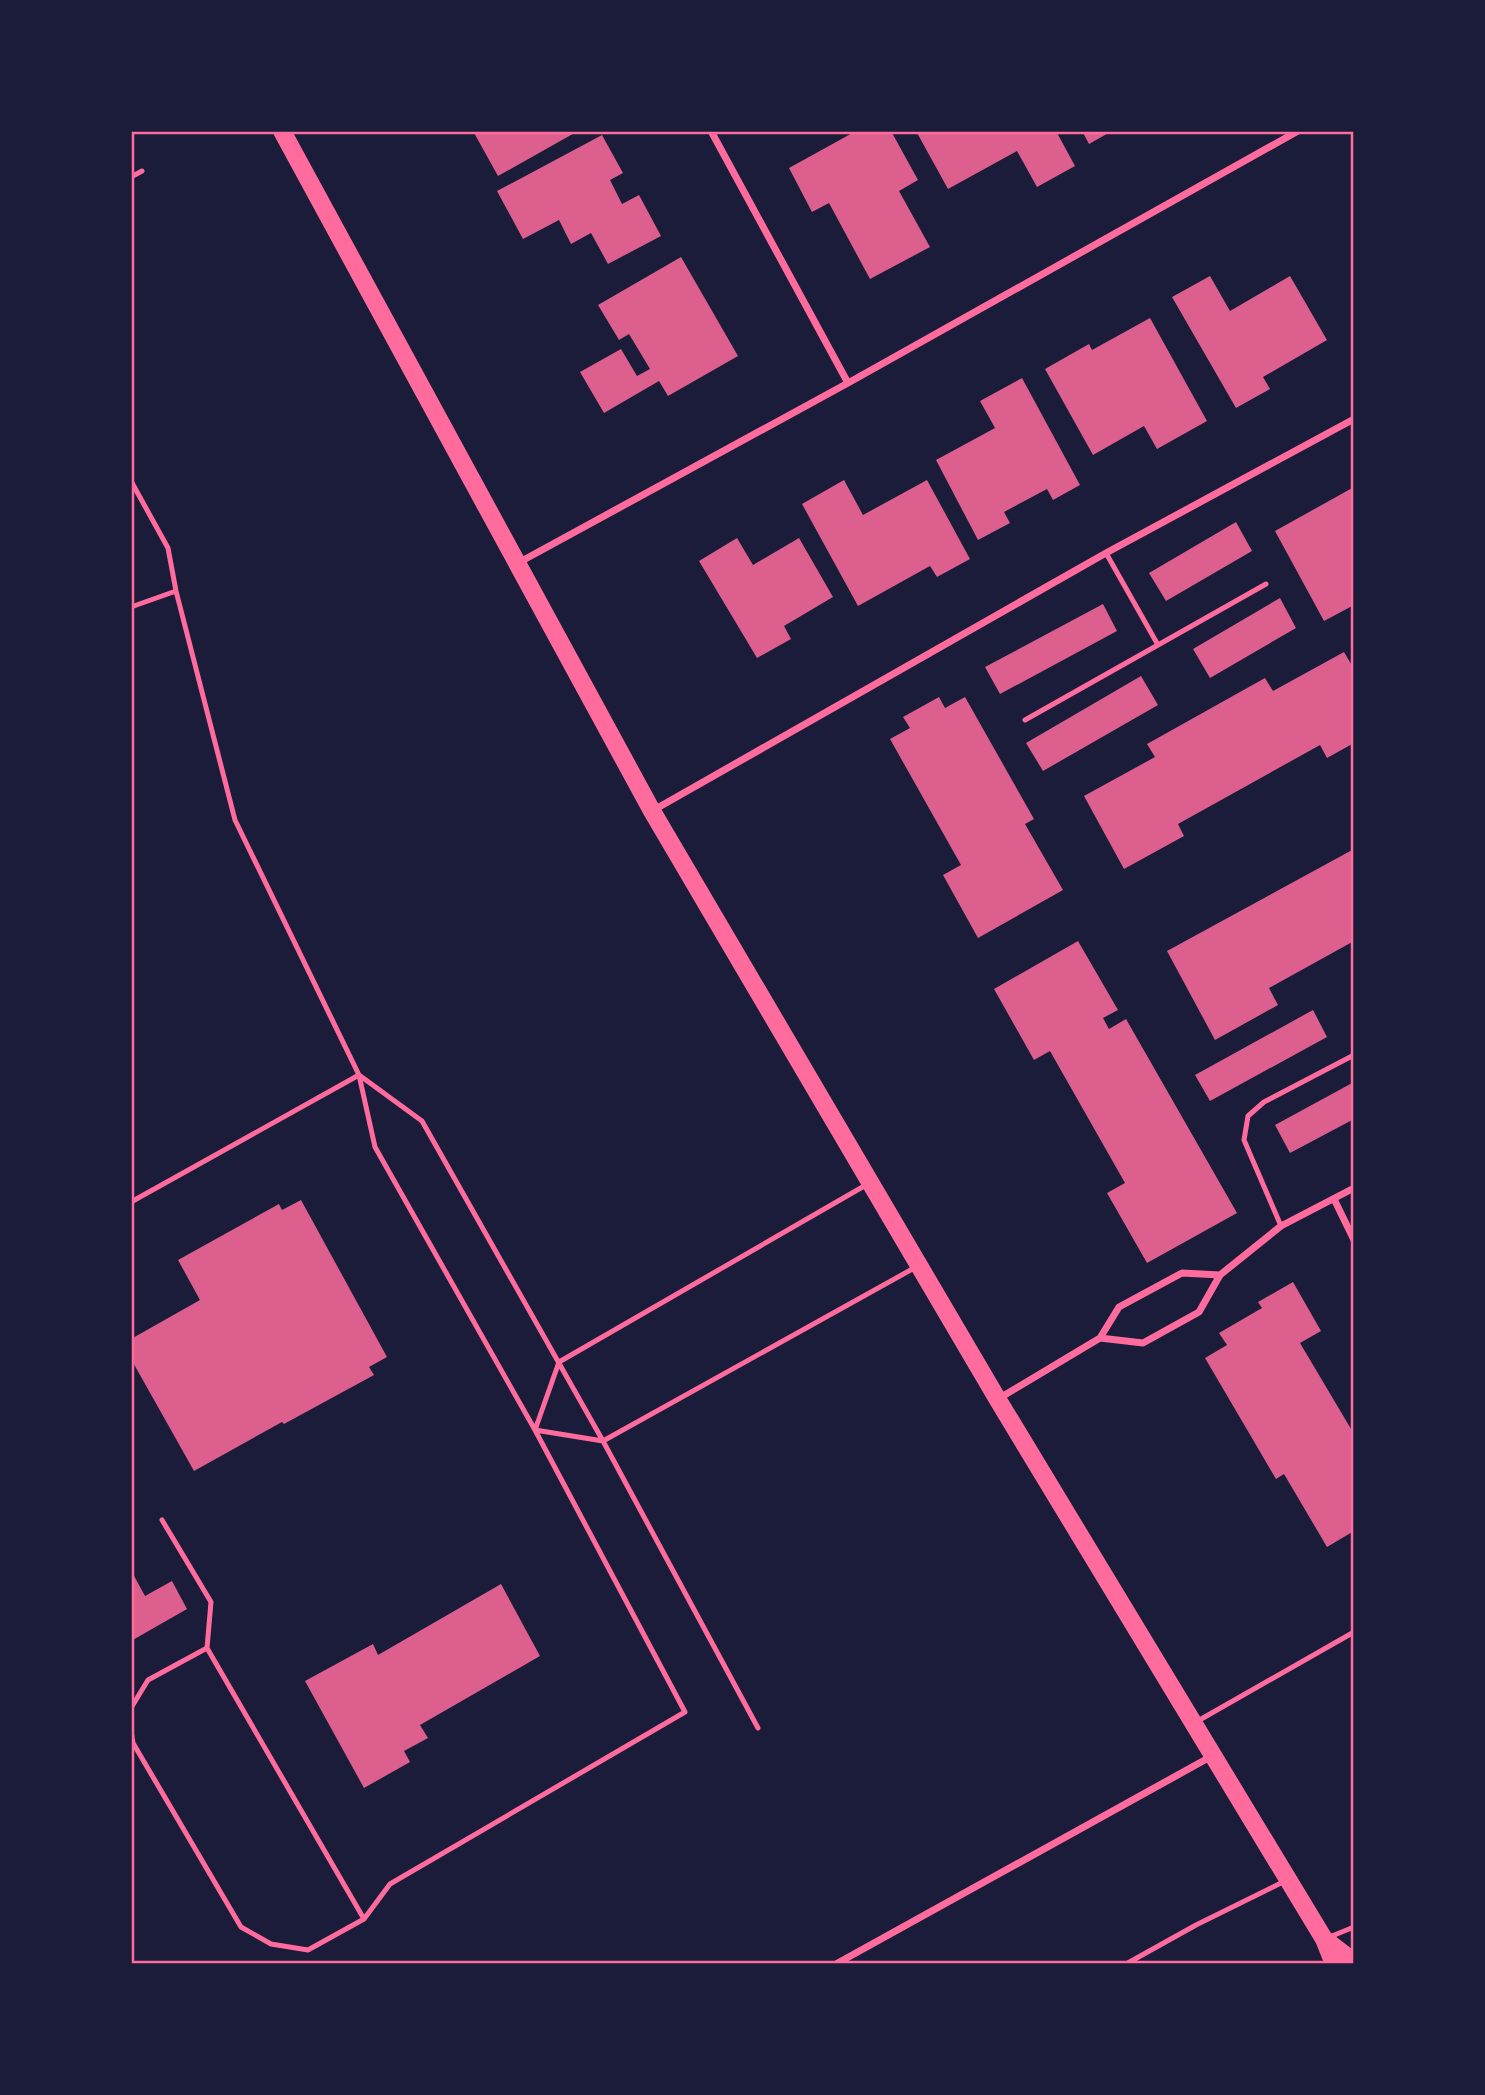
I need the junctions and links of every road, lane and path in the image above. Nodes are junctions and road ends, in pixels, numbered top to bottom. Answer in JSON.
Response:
{"nodes":[{"id":1,"x":282,"y":131,"type":"edge"},
{"id":2,"x":711,"y":131,"type":"edge"},
{"id":3,"x":1298,"y":131,"type":"edge"},
{"id":4,"x":142,"y":171,"type":"dead end"},
{"id":5,"x":131,"y":177,"type":"edge"},
{"id":6,"x":848,"y":383,"type":"junction"},
{"id":7,"x":1354,"y":419,"type":"edge"},
{"id":8,"x":131,"y":481,"type":"edge"},
{"id":9,"x":1106,"y":553,"type":"junction"},
{"id":10,"x":517,"y":564,"type":"junction"},
{"id":11,"x":1266,"y":584,"type":"dead end"},
{"id":12,"x":176,"y":591,"type":"junction"},
{"id":13,"x":131,"y":607,"type":"edge"},
{"id":14,"x":1158,"y":645,"type":"junction"},
{"id":15,"x":1025,"y":720,"type":"dead end"},
{"id":16,"x":652,"y":811,"type":"junction"},
{"id":17,"x":1354,"y":1055,"type":"edge"},
{"id":18,"x":359,"y":1076,"type":"junction"},
{"id":19,"x":869,"y":1183,"type":"junction"},
{"id":20,"x":1354,"y":1188,"type":"edge"},
{"id":21,"x":1334,"y":1199,"type":"junction"},
{"id":22,"x":131,"y":1202,"type":"edge"},
{"id":23,"x":1281,"y":1226,"type":"junction"},
{"id":24,"x":1354,"y":1240,"type":"edge"},
{"id":25,"x":918,"y":1266,"type":"junction"},
{"id":26,"x":1220,"y":1275,"type":"junction"},
{"id":27,"x":1100,"y":1338,"type":"junction"},
{"id":28,"x":559,"y":1362,"type":"junction"},
{"id":29,"x":998,"y":1400,"type":"junction"},
{"id":30,"x":535,"y":1430,"type":"junction"},
{"id":31,"x":603,"y":1441,"type":"junction"},
{"id":32,"x":162,"y":1520,"type":"dead end"},
{"id":33,"x":1354,"y":1632,"type":"edge"},
{"id":34,"x":207,"y":1648,"type":"junction"},
{"id":35,"x":131,"y":1708,"type":"edge"},
{"id":36,"x":1194,"y":1723,"type":"junction"},
{"id":37,"x":758,"y":1728,"type":"dead end"},
{"id":38,"x":131,"y":1731,"type":"edge"},
{"id":39,"x":1213,"y":1755,"type":"junction"},
{"id":40,"x":1287,"y":1880,"type":"junction"},
{"id":41,"x":364,"y":1919,"type":"junction"},
{"id":42,"x":1354,"y":1927,"type":"edge"},
{"id":43,"x":1324,"y":1939,"type":"junction"},
{"id":44,"x":1354,"y":1962,"type":"edge"},
{"id":45,"x":836,"y":1964,"type":"edge"},
{"id":46,"x":1126,"y":1964,"type":"edge"},
{"id":47,"x":1334,"y":1964,"type":"edge"}],
"edges":[{"from":1,"to":10,"type":"main road"},
{"from":2,"to":6,"type":"street"},
{"from":3,"to":6,"type":"street"},
{"from":4,"to":5,"type":"lane"},
{"from":6,"to":10,"type":"street"},
{"from":7,"to":9,"type":"street"},
{"from":8,"to":12,"type":"lane"},
{"from":9,"to":14,"type":"lane"},
{"from":9,"to":16,"type":"street"},
{"from":10,"to":16,"type":"main road"},
{"from":11,"to":14,"type":"lane"},
{"from":12,"to":13,"type":"lane"},
{"from":12,"to":18,"type":"lane"},
{"from":14,"to":15,"type":"lane"},
{"from":16,"to":19,"type":"main road"},
{"from":17,"to":23,"type":"lane"},
{"from":18,"to":22,"type":"lane"},
{"from":18,"to":28,"type":"lane"},
{"from":18,"to":30,"type":"lane"},
{"from":19,"to":25,"type":"main road"},
{"from":19,"to":28,"type":"lane"},
{"from":20,"to":21,"type":"street"},
{"from":21,"to":23,"type":"street"},
{"from":21,"to":24,"type":"street"},
{"from":23,"to":26,"type":"street"},
{"from":25,"to":29,"type":"main road"},
{"from":25,"to":31,"type":"lane"},
{"from":26,"to":27,"type":"street"},
{"from":26,"to":27,"type":"street"},
{"from":27,"to":29,"type":"street"},
{"from":28,"to":30,"type":"lane"},
{"from":28,"to":31,"type":"lane"},
{"from":29,"to":36,"type":"main road"},
{"from":30,"to":31,"type":"lane"},
{"from":30,"to":41,"type":"lane"},
{"from":31,"to":37,"type":"lane"},
{"from":32,"to":34,"type":"lane"},
{"from":33,"to":36,"type":"lane"},
{"from":34,"to":35,"type":"lane"},
{"from":34,"to":41,"type":"lane"},
{"from":36,"to":39,"type":"main road"},
{"from":38,"to":41,"type":"lane"},
{"from":39,"to":40,"type":"main road"},
{"from":39,"to":45,"type":"street"},
{"from":40,"to":43,"type":"main road"},
{"from":40,"to":46,"type":"lane"},
{"from":42,"to":43,"type":"lane"},
{"from":43,"to":44,"type":"main road"},
{"from":43,"to":47,"type":"main road"}]}
